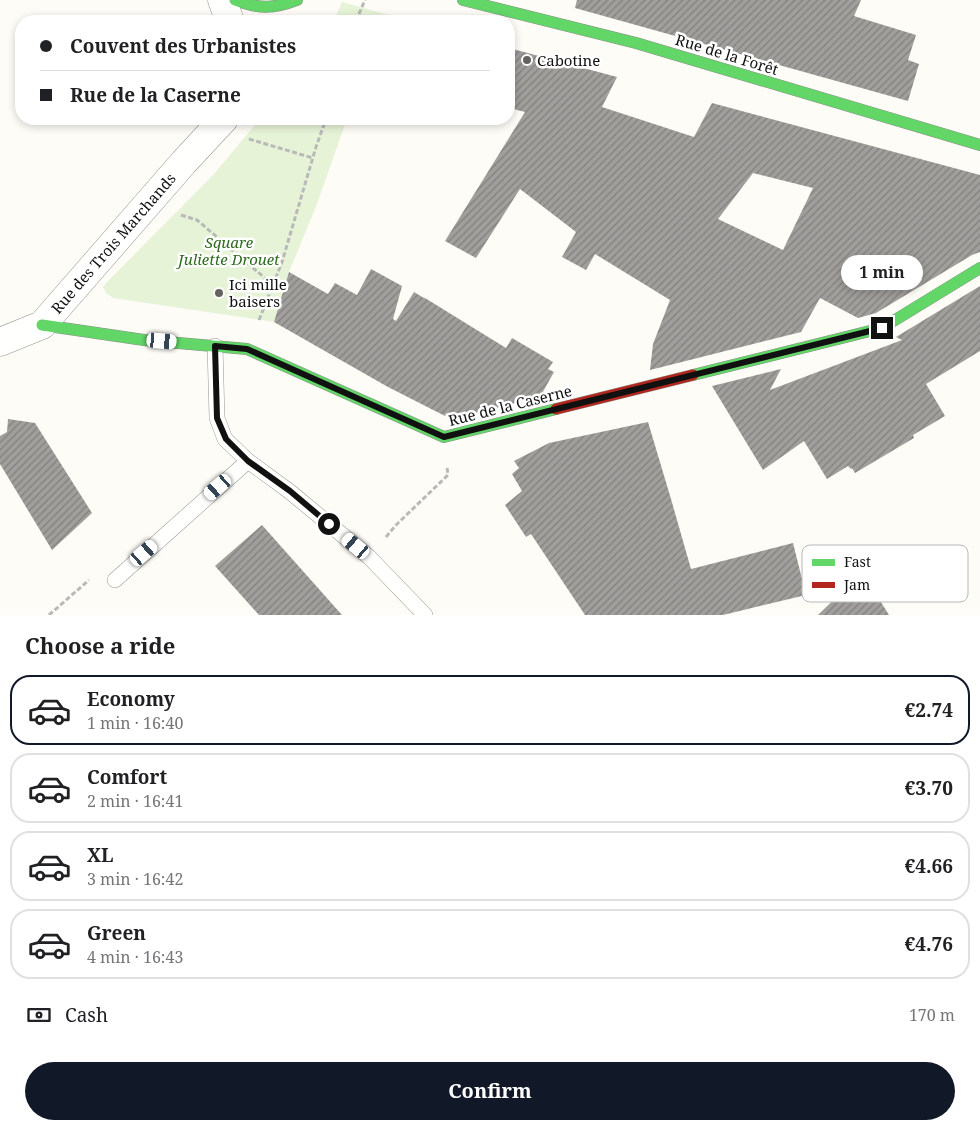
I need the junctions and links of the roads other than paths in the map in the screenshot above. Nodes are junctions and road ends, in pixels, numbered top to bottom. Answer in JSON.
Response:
{"nodes":[{"id":1,"x":222,"y":0,"type":"edge"},
{"id":2,"x":235,"y":0,"type":"edge"},
{"id":3,"x":463,"y":0,"type":"edge"},
{"id":4,"x":286,"y":9,"type":"edge"},
{"id":5,"x":228,"y":15,"type":"edge"},
{"id":6,"x":216,"y":125,"type":"edge"},
{"id":7,"x":980,"y":145,"type":"edge"},
{"id":8,"x":980,"y":268,"type":"edge"},
{"id":9,"x":42,"y":325,"type":"junction"},
{"id":10,"x":1,"y":342,"type":"edge"},
{"id":11,"x":215,"y":346,"type":"junction"},
{"id":12,"x":248,"y":461,"type":"junction"},
{"id":13,"x":114,"y":580,"type":"road end"},
{"id":14,"x":425,"y":615,"type":"edge"}],
"edges":[{"from":1,"to":5,"type":"street"},
{"from":2,"to":4,"type":"street"},
{"from":3,"to":7,"type":"street","name":"Rue de la Forêt"},
{"from":6,"to":9,"type":"street","name":"Rue des Trois Marchands"},
{"from":8,"to":11,"type":"street","name":"Rue de la Caserne"},
{"from":9,"to":10,"type":"street","name":"Rue des Trois Marchands"},
{"from":9,"to":11,"type":"street","name":"Rue de la Caserne"},
{"from":11,"to":12,"type":"lane"},
{"from":12,"to":13,"type":"lane"},
{"from":12,"to":14,"type":"lane"}]}
